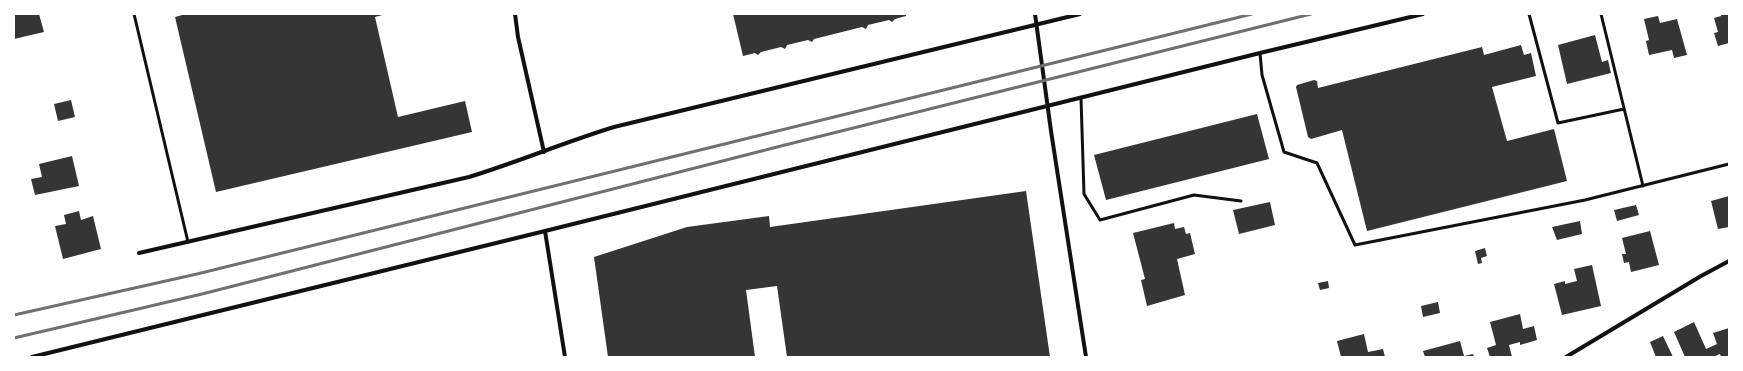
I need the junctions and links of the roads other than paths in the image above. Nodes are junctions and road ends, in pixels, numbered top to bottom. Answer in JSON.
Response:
{"nodes":[{"id":1,"x":134,"y":14,"type":"edge"},
{"id":2,"x":515,"y":14,"type":"edge"},
{"id":3,"x":1035,"y":14,"type":"edge"},
{"id":4,"x":1080,"y":14,"type":"edge"},
{"id":5,"x":1423,"y":14,"type":"edge"},
{"id":6,"x":1529,"y":14,"type":"edge"},
{"id":7,"x":1600,"y":14,"type":"edge"},
{"id":8,"x":1260,"y":53,"type":"junction"},
{"id":9,"x":1080,"y":98,"type":"junction"},
{"id":10,"x":1624,"y":109,"type":"junction"},
{"id":11,"x":544,"y":152,"type":"junction"},
{"id":12,"x":1729,"y":164,"type":"edge"},
{"id":13,"x":1643,"y":186,"type":"junction"},
{"id":14,"x":1241,"y":201,"type":"dead end"},
{"id":15,"x":545,"y":231,"type":"junction"},
{"id":16,"x":188,"y":242,"type":"junction"},
{"id":17,"x":139,"y":253,"type":"dead end"},
{"id":18,"x":1729,"y":261,"type":"edge"},
{"id":19,"x":32,"y":357,"type":"edge"},
{"id":20,"x":565,"y":357,"type":"edge"},
{"id":21,"x":1086,"y":357,"type":"edge"},
{"id":22,"x":1566,"y":357,"type":"edge"}],
"edges":[{"from":1,"to":16,"type":"lane"},
{"from":2,"to":11,"type":"street"},
{"from":3,"to":21,"type":"street"},
{"from":4,"to":11,"type":"street"},
{"from":5,"to":8,"type":"street"},
{"from":6,"to":10,"type":"lane"},
{"from":7,"to":10,"type":"lane"},
{"from":8,"to":9,"type":"street"},
{"from":8,"to":13,"type":"lane"},
{"from":9,"to":14,"type":"lane"},
{"from":9,"to":15,"type":"street"},
{"from":10,"to":13,"type":"lane"},
{"from":11,"to":16,"type":"street"},
{"from":12,"to":13,"type":"lane"},
{"from":15,"to":19,"type":"street"},
{"from":15,"to":20,"type":"street"},
{"from":16,"to":17,"type":"street"},
{"from":18,"to":22,"type":"street"}]}
